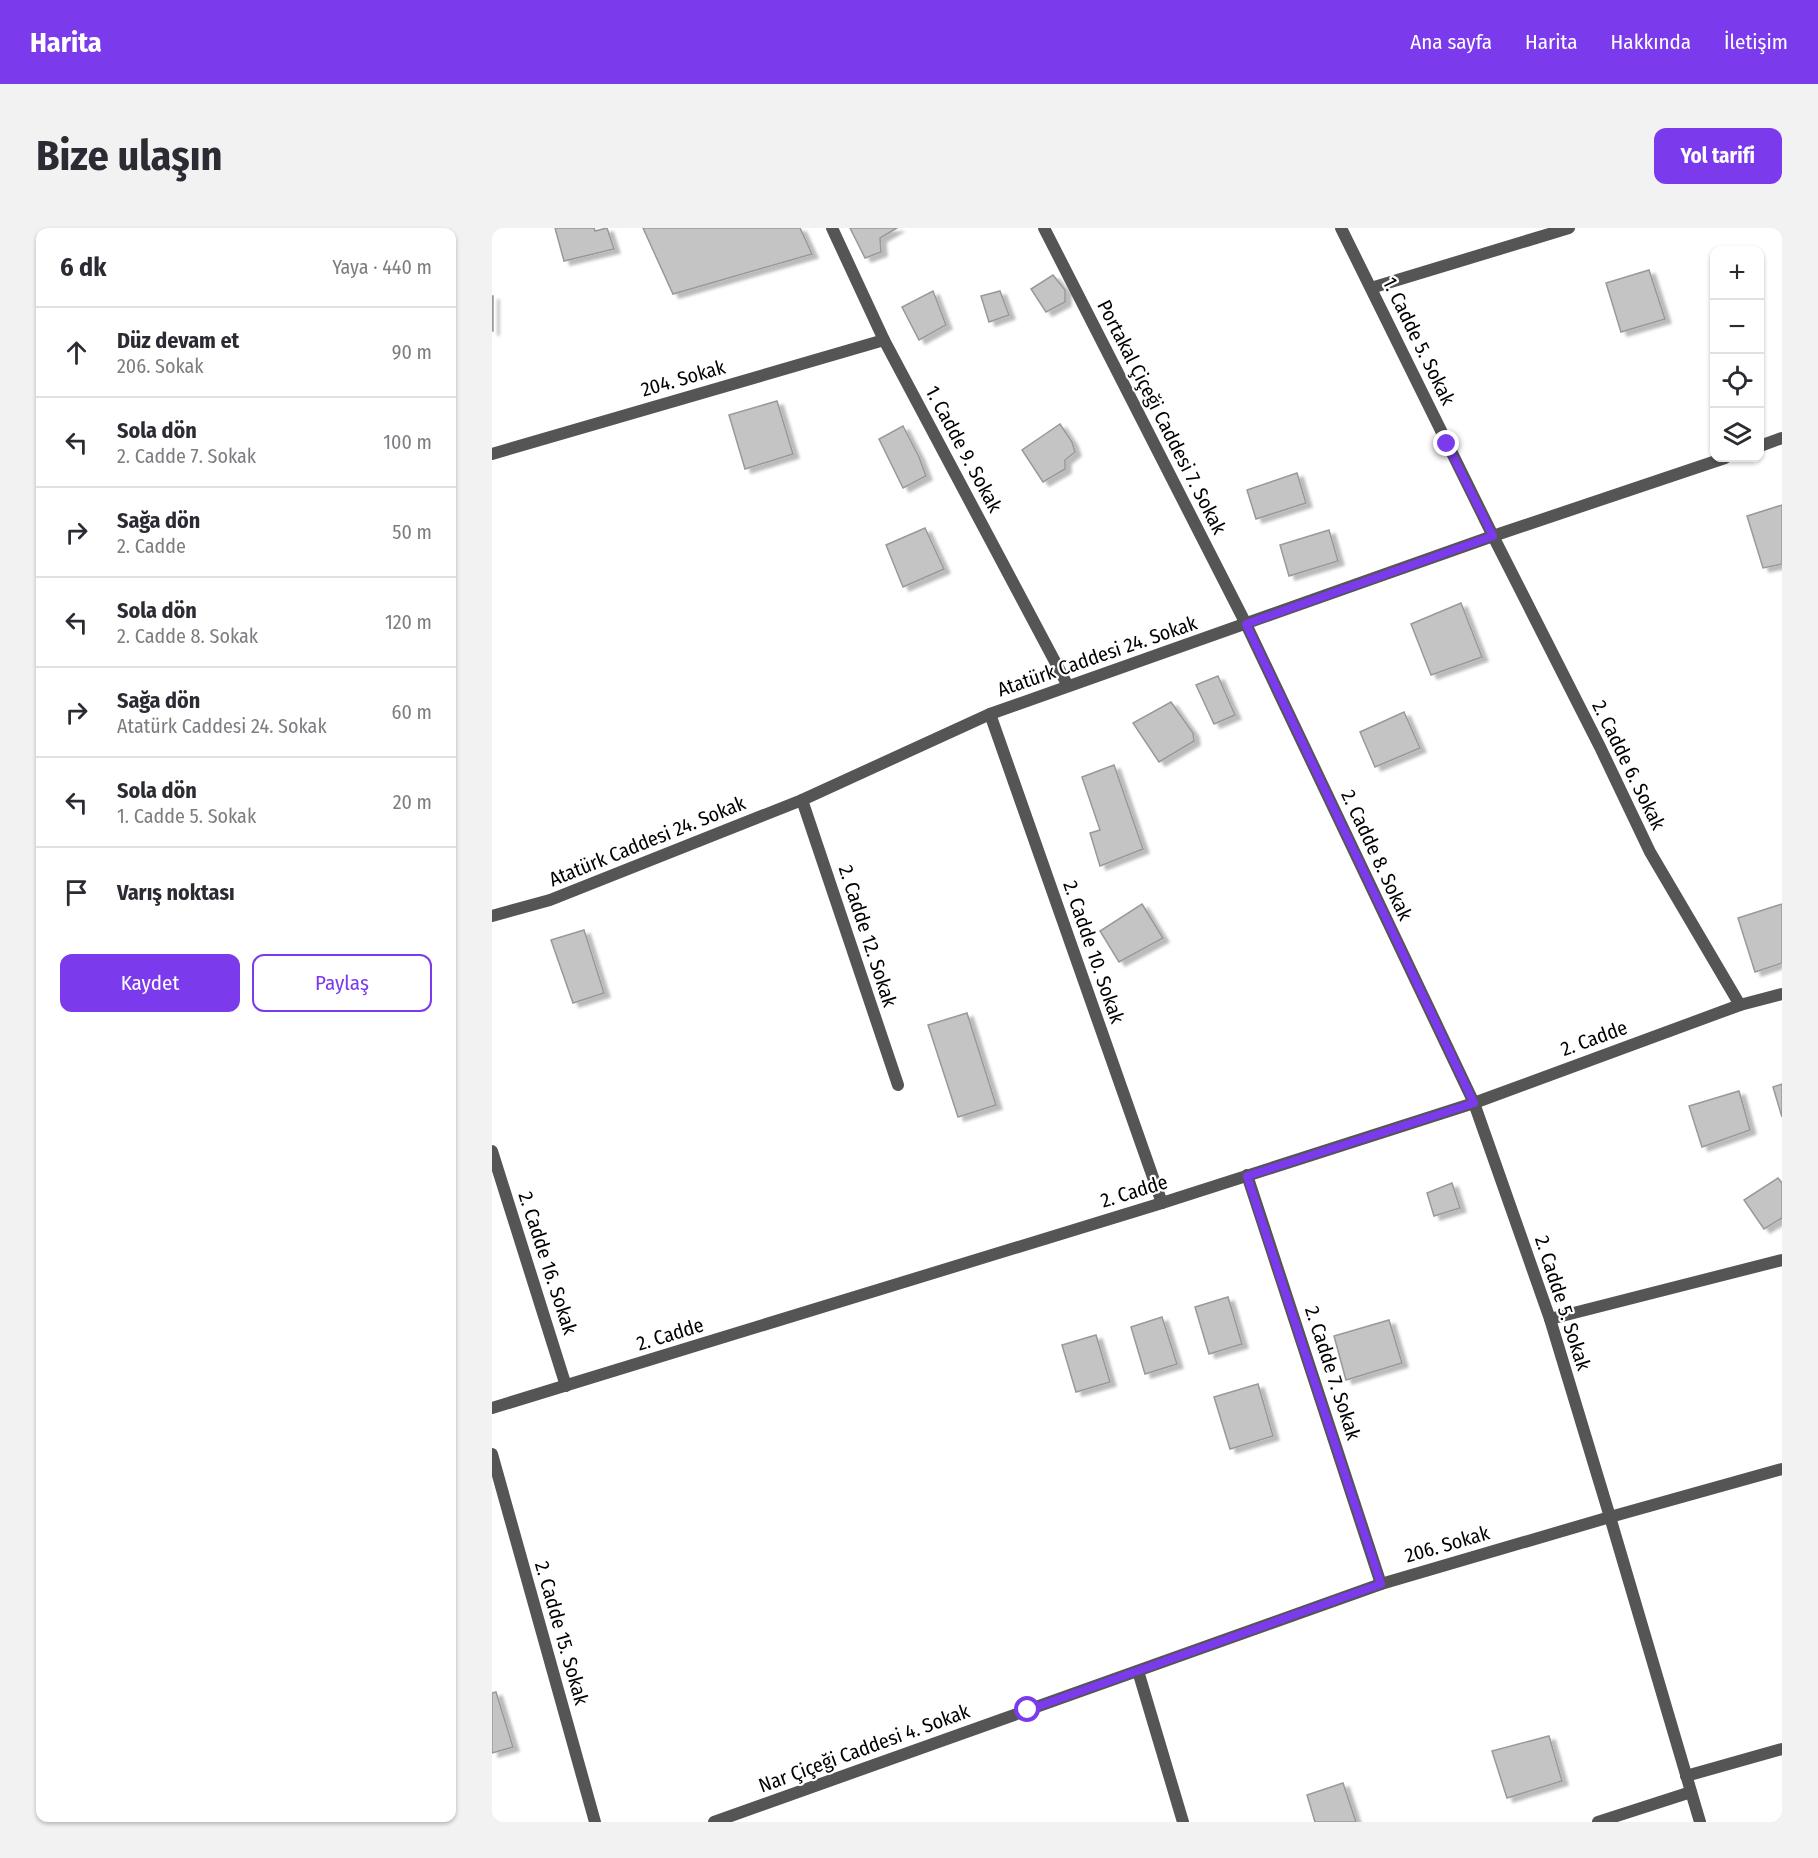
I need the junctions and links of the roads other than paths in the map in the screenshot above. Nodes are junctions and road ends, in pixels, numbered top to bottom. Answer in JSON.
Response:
{"nodes":[{"id":1,"x":832,"y":228,"type":"edge"},
{"id":2,"x":1044,"y":228,"type":"edge"},
{"id":3,"x":1341,"y":228,"type":"edge"},
{"id":4,"x":1569,"y":228,"type":"edge"},
{"id":5,"x":1371,"y":288,"type":"junction"},
{"id":6,"x":884,"y":339,"type":"junction"},
{"id":7,"x":1782,"y":438,"type":"edge"},
{"id":8,"x":1764,"y":445,"type":"edge"},
{"id":9,"x":492,"y":454,"type":"edge"},
{"id":10,"x":1713,"y":462,"type":"edge"},
{"id":11,"x":1493,"y":536,"type":"junction"},
{"id":12,"x":1246,"y":624,"type":"junction"},
{"id":13,"x":1068,"y":686,"type":"junction"},
{"id":14,"x":990,"y":714,"type":"junction"},
{"id":15,"x":802,"y":800,"type":"junction"},
{"id":16,"x":492,"y":916,"type":"edge"},
{"id":17,"x":1782,"y":994,"type":"edge"},
{"id":18,"x":1740,"y":1005,"type":"junction"},
{"id":19,"x":897,"y":1085,"type":"dead end"},
{"id":20,"x":1474,"y":1103,"type":"junction"},
{"id":21,"x":492,"y":1151,"type":"edge"},
{"id":22,"x":1247,"y":1176,"type":"junction"},
{"id":23,"x":1162,"y":1203,"type":"junction"},
{"id":24,"x":1782,"y":1260,"type":"edge"},
{"id":25,"x":1550,"y":1319,"type":"junction"},
{"id":26,"x":566,"y":1386,"type":"junction"},
{"id":27,"x":492,"y":1408,"type":"edge"},
{"id":28,"x":492,"y":1454,"type":"edge"},
{"id":29,"x":1782,"y":1469,"type":"edge"},
{"id":30,"x":1610,"y":1517,"type":"junction"},
{"id":31,"x":1381,"y":1584,"type":"junction"},
{"id":32,"x":1137,"y":1671,"type":"junction"},
{"id":33,"x":1028,"y":1710,"type":"joint"},
{"id":34,"x":1782,"y":1749,"type":"edge"},
{"id":35,"x":1686,"y":1776,"type":"junction"},
{"id":36,"x":1691,"y":1792,"type":"junction"},
{"id":37,"x":595,"y":1822,"type":"edge"},
{"id":38,"x":714,"y":1822,"type":"edge"},
{"id":39,"x":1182,"y":1822,"type":"edge"},
{"id":40,"x":1598,"y":1822,"type":"edge"},
{"id":41,"x":1700,"y":1822,"type":"edge"}],
"edges":[{"from":1,"to":6,"type":"street","name":"1. Cadde 9. Sokak"},
{"from":2,"to":12,"type":"street","name":"Portakal Çiçeği Caddesi 7. Sokak"},
{"from":3,"to":5,"type":"street","name":"1. Cadde 5. Sokak"},
{"from":4,"to":5,"type":"street"},
{"from":5,"to":11,"type":"street","name":"1. Cadde 5. Sokak"},
{"from":6,"to":9,"type":"street","name":"204. Sokak"},
{"from":6,"to":13,"type":"street","name":"1. Cadde 9. Sokak"},
{"from":7,"to":8,"type":"street"},
{"from":10,"to":11,"type":"street","name":"Atatürk Caddesi 24. Sokak"},
{"from":11,"to":12,"type":"street","name":"Atatürk Caddesi 24. Sokak"},
{"from":11,"to":18,"type":"street","name":"2. Cadde 6. Sokak"},
{"from":12,"to":13,"type":"street","name":"Atatürk Caddesi 24. Sokak"},
{"from":12,"to":20,"type":"street","name":"2. Cadde 8. Sokak"},
{"from":13,"to":14,"type":"street","name":"Atatürk Caddesi 24. Sokak"},
{"from":14,"to":15,"type":"street","name":"Atatürk Caddesi 24. Sokak"},
{"from":14,"to":23,"type":"street","name":"2. Cadde 10. Sokak"},
{"from":15,"to":16,"type":"street","name":"Atatürk Caddesi 24. Sokak"},
{"from":15,"to":19,"type":"street","name":"2. Cadde 12. Sokak"},
{"from":17,"to":18,"type":"street","name":"2. Cadde"},
{"from":18,"to":20,"type":"street","name":"2. Cadde"},
{"from":20,"to":22,"type":"street","name":"2. Cadde"},
{"from":20,"to":25,"type":"street","name":"2. Cadde 5. Sokak"},
{"from":21,"to":26,"type":"street","name":"2. Cadde 16. Sokak"},
{"from":22,"to":23,"type":"street","name":"2. Cadde"},
{"from":22,"to":31,"type":"street","name":"2. Cadde 7. Sokak"},
{"from":23,"to":26,"type":"street","name":"2. Cadde"},
{"from":24,"to":25,"type":"street"},
{"from":25,"to":30,"type":"street","name":"2. Cadde 5. Sokak"},
{"from":26,"to":27,"type":"street","name":"2. Cadde"},
{"from":28,"to":37,"type":"street","name":"2. Cadde 15. Sokak"},
{"from":29,"to":30,"type":"street","name":"206. Sokak"},
{"from":30,"to":31,"type":"street","name":"206. Sokak"},
{"from":30,"to":35,"type":"street"},
{"from":31,"to":32,"type":"street","name":"206. Sokak"},
{"from":32,"to":33,"type":"street","name":"206. Sokak"},
{"from":32,"to":39,"type":"street"},
{"from":33,"to":38,"type":"street","name":"Nar Çiçeği Caddesi 4. Sokak"},
{"from":34,"to":35,"type":"street"},
{"from":35,"to":36,"type":"street"},
{"from":36,"to":40,"type":"street"},
{"from":36,"to":41,"type":"street"}]}
